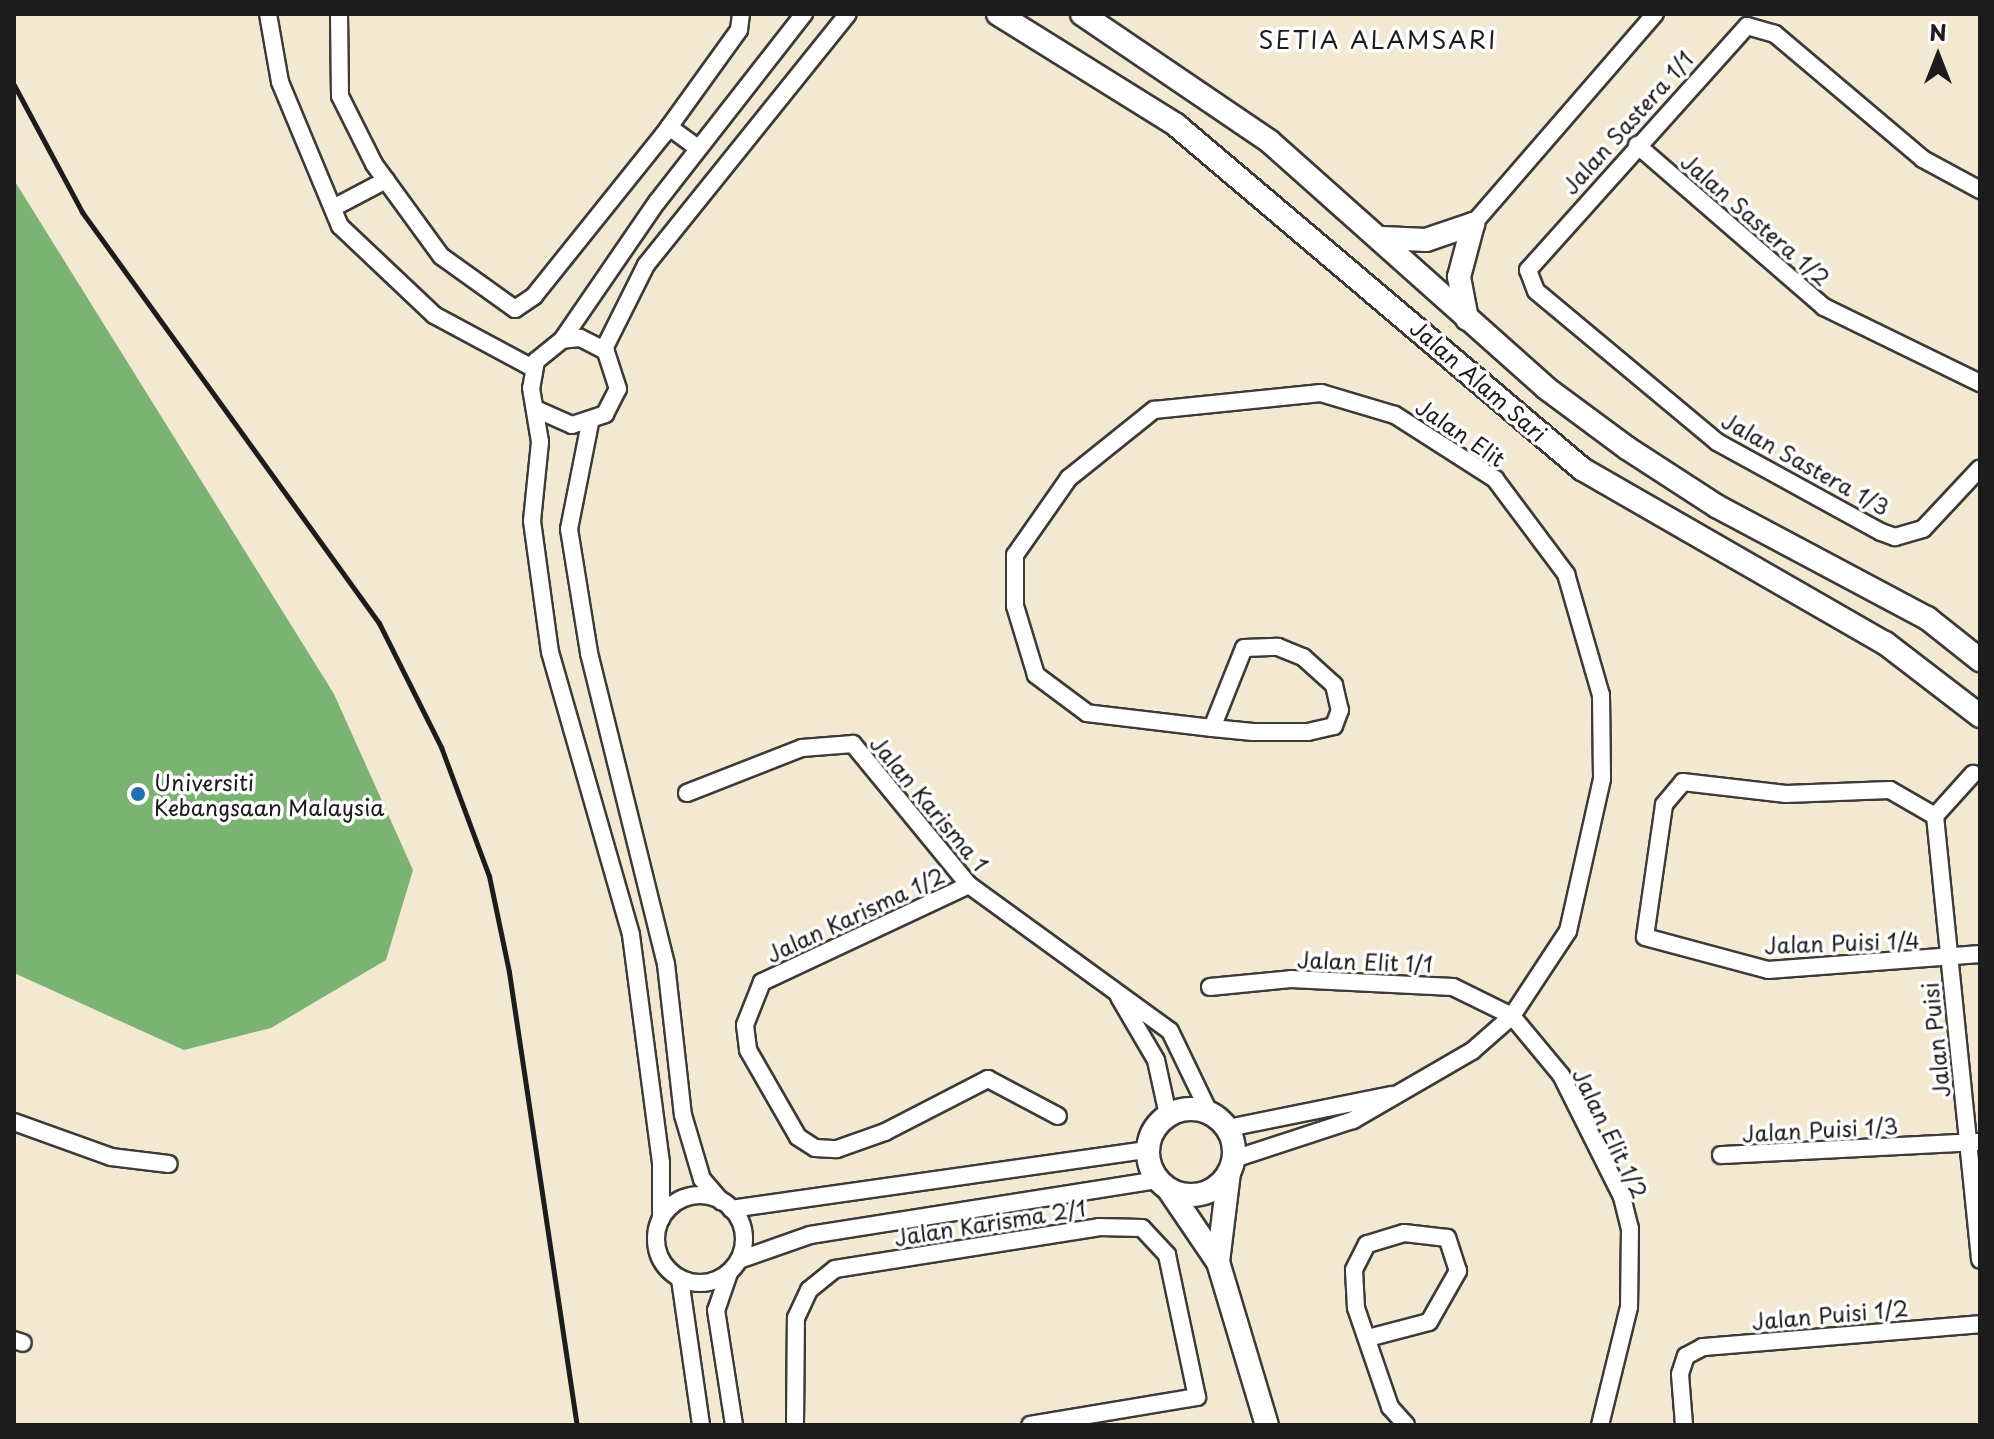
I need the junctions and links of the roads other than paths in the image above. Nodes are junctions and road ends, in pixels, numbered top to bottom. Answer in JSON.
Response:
{"nodes":[{"id":1,"x":268,"y":14,"type":"edge"},
{"id":2,"x":339,"y":14,"type":"edge"},
{"id":3,"x":741,"y":14,"type":"edge"},
{"id":4,"x":804,"y":14,"type":"edge"},
{"id":5,"x":848,"y":14,"type":"edge"},
{"id":6,"x":998,"y":14,"type":"edge"},
{"id":7,"x":1082,"y":14,"type":"edge"},
{"id":8,"x":1655,"y":14,"type":"edge"},
{"id":9,"x":669,"y":127,"type":"junction"},
{"id":10,"x":1637,"y":145,"type":"junction"},
{"id":11,"x":698,"y":148,"type":"junction"},
{"id":12,"x":386,"y":180,"type":"junction"},
{"id":13,"x":1980,"y":190,"type":"edge"},
{"id":14,"x":333,"y":208,"type":"junction"},
{"id":15,"x":1473,"y":224,"type":"junction"},
{"id":16,"x":1383,"y":238,"type":"junction"},
{"id":17,"x":1536,"y":291,"type":"joint"},
{"id":18,"x":1467,"y":319,"type":"junction"},
{"id":19,"x":562,"y":340,"type":"junction"},
{"id":20,"x":604,"y":349,"type":"junction"},
{"id":21,"x":533,"y":368,"type":"junction"},
{"id":22,"x":1980,"y":383,"type":"edge"},
{"id":23,"x":538,"y":410,"type":"junction"},
{"id":24,"x":590,"y":423,"type":"junction"},
{"id":25,"x":1980,"y":468,"type":"edge"},
{"id":26,"x":1927,"y":618,"type":"junction"},
{"id":27,"x":1980,"y":650,"type":"edge"},
{"id":28,"x":1980,"y":660,"type":"edge"},
{"id":29,"x":1980,"y":716,"type":"edge"},
{"id":30,"x":1212,"y":728,"type":"junction"},
{"id":31,"x":1973,"y":774,"type":"dead end"},
{"id":32,"x":687,"y":793,"type":"dead end"},
{"id":33,"x":1935,"y":816,"type":"junction"},
{"id":34,"x":969,"y":885,"type":"junction"},
{"id":35,"x":1980,"y":954,"type":"edge"},
{"id":36,"x":1949,"y":959,"type":"junction"},
{"id":37,"x":1210,"y":987,"type":"dead end"},
{"id":38,"x":1116,"y":992,"type":"junction"},
{"id":39,"x":1512,"y":1016,"type":"junction"},
{"id":40,"x":1401,"y":1094,"type":"junction"},
{"id":41,"x":1209,"y":1112,"type":"junction"},
{"id":42,"x":1168,"y":1115,"type":"junction"},
{"id":43,"x":1058,"y":1116,"type":"dead end"},
{"id":44,"x":14,"y":1122,"type":"edge"},
{"id":45,"x":1228,"y":1128,"type":"junction"},
{"id":46,"x":1974,"y":1143,"type":"edge"},
{"id":47,"x":1147,"y":1150,"type":"junction"},
{"id":48,"x":1721,"y":1155,"type":"dead end"},
{"id":49,"x":169,"y":1164,"type":"dead end"},
{"id":50,"x":1232,"y":1166,"type":"junction"},
{"id":51,"x":1163,"y":1185,"type":"junction"},
{"id":52,"x":727,"y":1205,"type":"junction"},
{"id":53,"x":661,"y":1219,"type":"junction"},
{"id":54,"x":1980,"y":1260,"type":"edge"},
{"id":55,"x":1218,"y":1262,"type":"junction"},
{"id":56,"x":734,"y":1266,"type":"junction"},
{"id":57,"x":680,"y":1279,"type":"junction"},
{"id":58,"x":1980,"y":1324,"type":"edge"},
{"id":59,"x":1368,"y":1338,"type":"junction"},
{"id":60,"x":701,"y":1425,"type":"edge"},
{"id":61,"x":734,"y":1425,"type":"edge"},
{"id":62,"x":795,"y":1425,"type":"edge"},
{"id":63,"x":1030,"y":1425,"type":"edge"},
{"id":64,"x":1267,"y":1425,"type":"edge"},
{"id":65,"x":1406,"y":1425,"type":"edge"},
{"id":66,"x":1600,"y":1425,"type":"edge"},
{"id":67,"x":1684,"y":1425,"type":"edge"}],
"edges":[{"from":1,"to":14,"type":"street"},
{"from":2,"to":12,"type":"street"},
{"from":3,"to":9,"type":"street"},
{"from":4,"to":11,"type":"street"},
{"from":5,"to":20,"type":"street"},
{"from":6,"to":29,"type":"street","name":"Jalan Alam Sari"},
{"from":7,"to":16,"type":"street","name":"Jalan Alam Sari"},
{"from":8,"to":15,"type":"street"},
{"from":9,"to":11,"type":"street"},
{"from":9,"to":12,"type":"street"},
{"from":10,"to":13,"type":"street","name":"Jalan Sastera 1/1"},
{"from":10,"to":17,"type":"street","name":"Jalan Sastera 1/1"},
{"from":10,"to":22,"type":"street","name":"Jalan Sastera 1/2"},
{"from":11,"to":19,"type":"street"},
{"from":12,"to":14,"type":"street"},
{"from":14,"to":21,"type":"street"},
{"from":15,"to":16,"type":"street"},
{"from":15,"to":18,"type":"street"},
{"from":16,"to":18,"type":"street","name":"Jalan Alam Sari"},
{"from":17,"to":25,"type":"street","name":"Jalan Sastera 1/3"},
{"from":18,"to":26,"type":"street","name":"Jalan Alam Sari"},
{"from":19,"to":20,"type":"street"},
{"from":19,"to":21,"type":"street"},
{"from":20,"to":24,"type":"street"},
{"from":21,"to":23,"type":"street"},
{"from":23,"to":24,"type":"street"},
{"from":23,"to":53,"type":"street"},
{"from":24,"to":52,"type":"street"},
{"from":26,"to":27,"type":"street"},
{"from":26,"to":28,"type":"street","name":"Jalan Alam Sari"},
{"from":30,"to":30,"type":"street","name":"Jalan Elit"},
{"from":30,"to":39,"type":"street","name":"Jalan Elit"},
{"from":31,"to":33,"type":"street"},
{"from":32,"to":34,"type":"street","name":"Jalan Karisma 1"},
{"from":33,"to":36,"type":"street","name":"Jalan Puisi"},
{"from":33,"to":36,"type":"street","name":"Jalan Puisi 1/4"},
{"from":34,"to":38,"type":"street","name":"Jalan Karisma 1"},
{"from":34,"to":43,"type":"street","name":"Jalan Karisma 1/2"},
{"from":35,"to":36,"type":"street","name":"Jalan Puisi 1/4"},
{"from":36,"to":46,"type":"street","name":"Jalan Puisi"},
{"from":37,"to":39,"type":"street","name":"Jalan Elit 1/1"},
{"from":38,"to":41,"type":"street","name":"Jalan Karisma 1"},
{"from":38,"to":42,"type":"street","name":"Jalan Karisma 1"},
{"from":39,"to":40,"type":"street","name":"Jalan Elit"},
{"from":39,"to":66,"type":"street","name":"Jalan Elit 1/2"},
{"from":40,"to":45,"type":"street","name":"Jalan Elit"},
{"from":40,"to":50,"type":"street","name":"Jalan Elit"},
{"from":41,"to":42,"type":"street"},
{"from":41,"to":45,"type":"street"},
{"from":42,"to":47,"type":"street"},
{"from":44,"to":49,"type":"street"},
{"from":45,"to":50,"type":"street"},
{"from":46,"to":48,"type":"street","name":"Jalan Puisi 1/3"},
{"from":46,"to":54,"type":"street","name":"Jalan Puisi"},
{"from":47,"to":51,"type":"street"},
{"from":47,"to":52,"type":"street"},
{"from":50,"to":51,"type":"street"},
{"from":50,"to":55,"type":"street"},
{"from":51,"to":55,"type":"street"},
{"from":51,"to":56,"type":"street"},
{"from":52,"to":53,"type":"street"},
{"from":52,"to":56,"type":"street"},
{"from":53,"to":57,"type":"street"},
{"from":55,"to":64,"type":"street"},
{"from":56,"to":57,"type":"street"},
{"from":56,"to":61,"type":"street"},
{"from":57,"to":60,"type":"street"},
{"from":58,"to":67,"type":"street","name":"Jalan Puisi 1/2"},
{"from":59,"to":59,"type":"street"},
{"from":59,"to":65,"type":"street"},
{"from":62,"to":63,"type":"street","name":"Jalan Karisma 2/1"}]}
